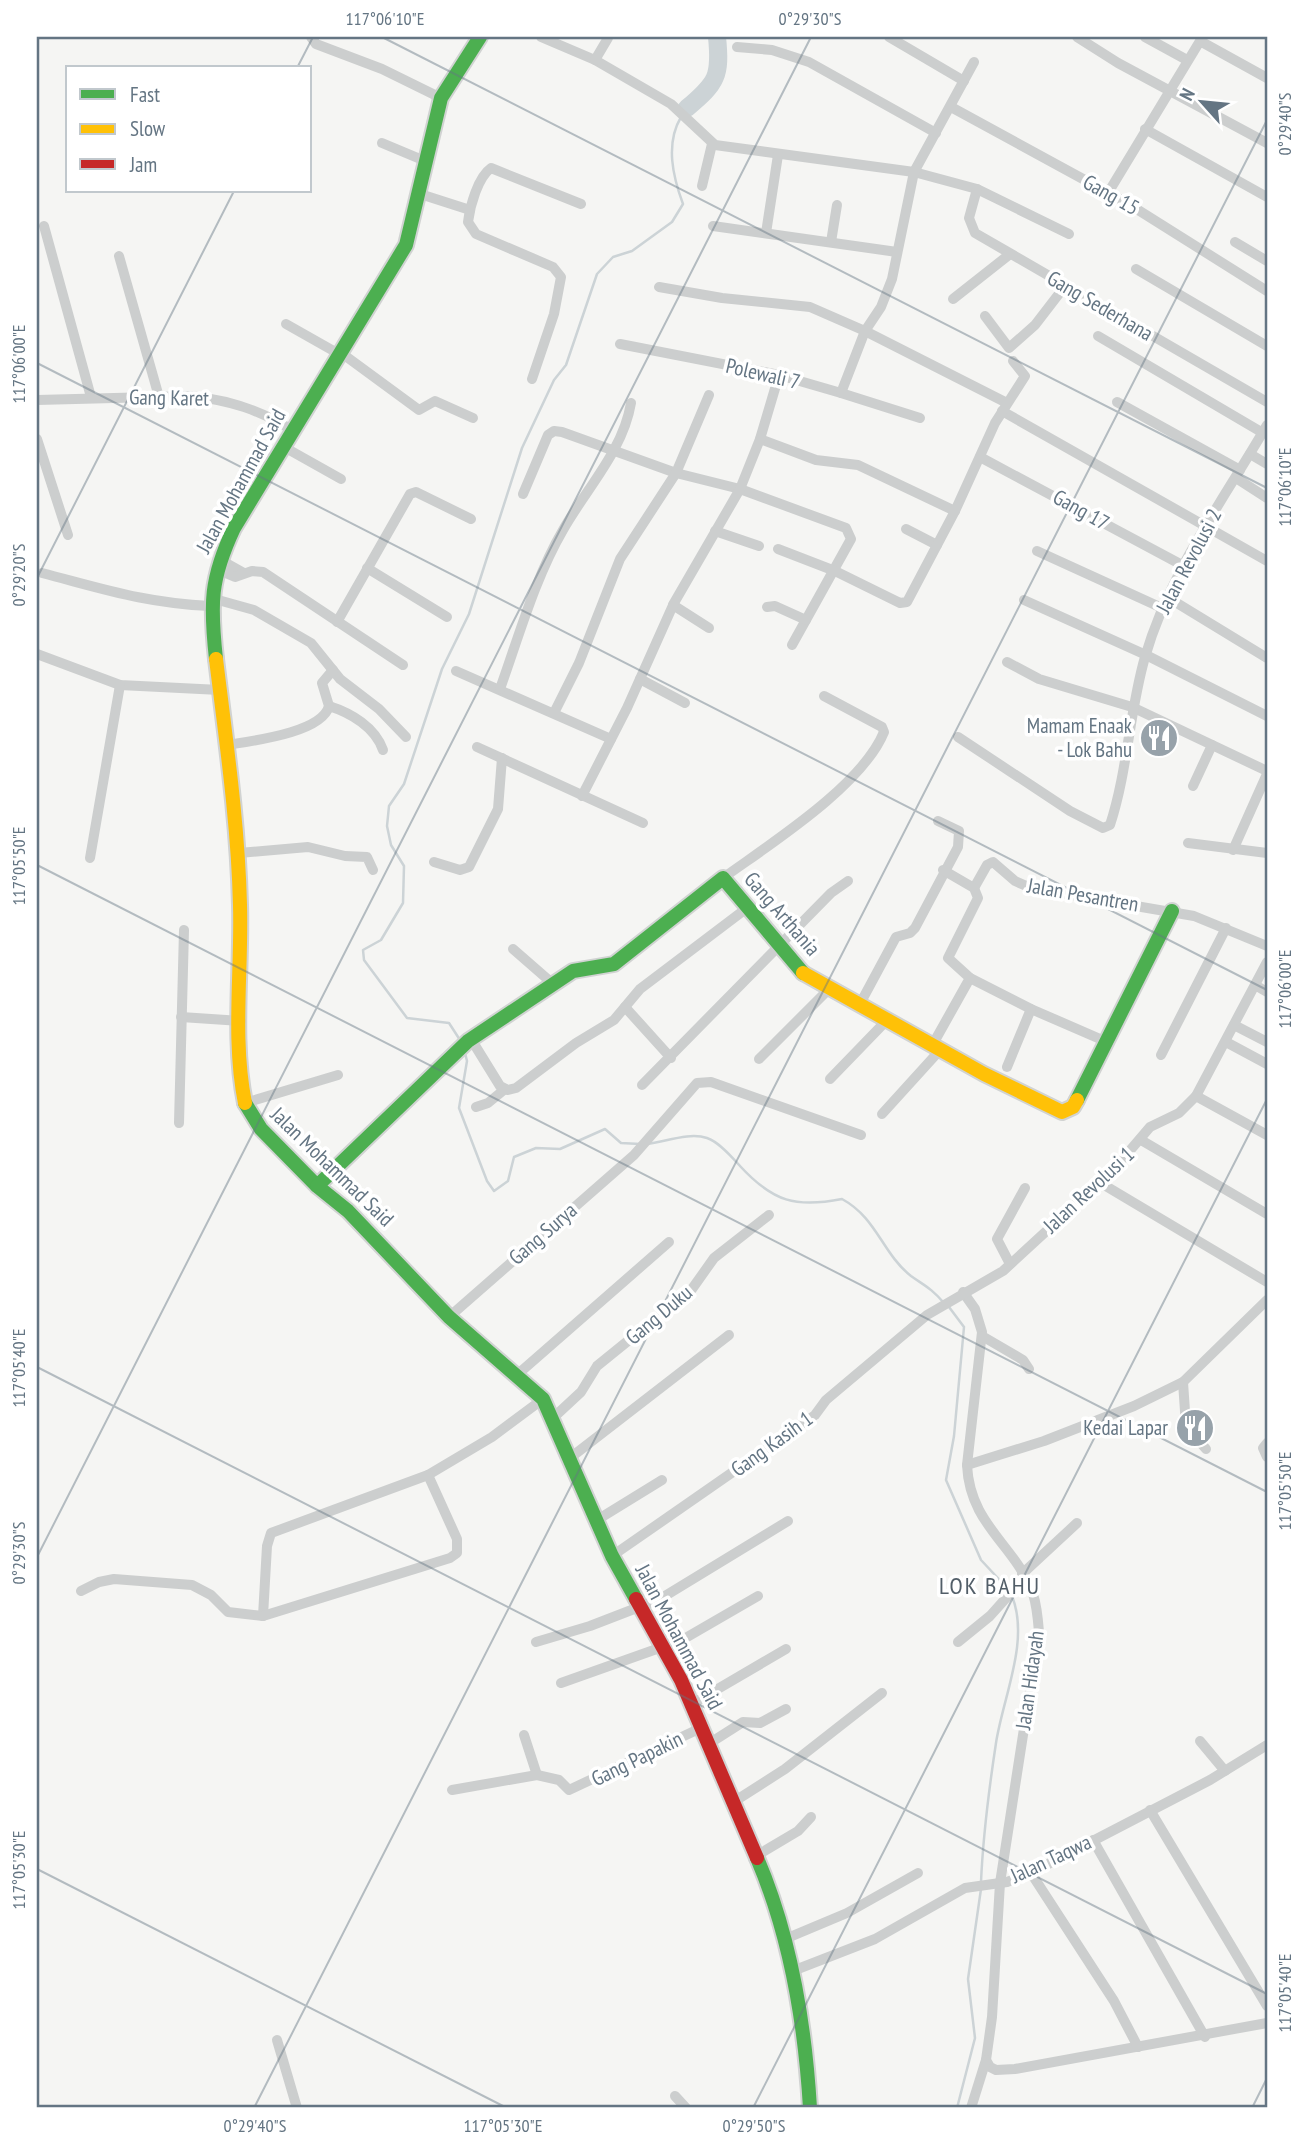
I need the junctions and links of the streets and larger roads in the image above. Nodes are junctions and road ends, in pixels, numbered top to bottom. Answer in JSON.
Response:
{"nodes":[{"id":1,"x":311,"y":37,"type":"edge"},
{"id":2,"x":481,"y":37,"type":"edge"},
{"id":3,"x":541,"y":37,"type":"edge"},
{"id":4,"x":889,"y":37,"type":"edge"},
{"id":5,"x":1077,"y":37,"type":"edge"},
{"id":6,"x":1145,"y":37,"type":"edge"},
{"id":7,"x":608,"y":38,"type":"edge"},
{"id":8,"x":1203,"y":38,"type":"edge"},
{"id":9,"x":737,"y":47,"type":"dead end"},
{"id":10,"x":595,"y":60,"type":"junction"},
{"id":11,"x":1187,"y":60,"type":"junction"},
{"id":12,"x":974,"y":62,"type":"dead end"},
{"id":13,"x":1267,"y":78,"type":"edge"},
{"id":14,"x":964,"y":81,"type":"junction"},
{"id":15,"x":1170,"y":89,"type":"junction"},
{"id":16,"x":441,"y":98,"type":"junction"},
{"id":17,"x":951,"y":107,"type":"junction"},
{"id":18,"x":1145,"y":129,"type":"junction"},
{"id":19,"x":936,"y":133,"type":"junction"},
{"id":20,"x":382,"y":143,"type":"dead end"},
{"id":21,"x":1267,"y":143,"type":"edge"},
{"id":22,"x":712,"y":144,"type":"junction"},
{"id":23,"x":778,"y":155,"type":"junction"},
{"id":24,"x":425,"y":161,"type":"junction"},
{"id":25,"x":914,"y":172,"type":"junction"},
{"id":26,"x":702,"y":186,"type":"dead end"},
{"id":27,"x":976,"y":189,"type":"junction"},
{"id":28,"x":417,"y":193,"type":"junction"},
{"id":29,"x":1108,"y":193,"type":"junction"},
{"id":30,"x":1267,"y":197,"type":"edge"},
{"id":31,"x":581,"y":204,"type":"dead end"},
{"id":32,"x":837,"y":205,"type":"dead end"},
{"id":33,"x":470,"y":210,"type":"junction"},
{"id":34,"x":44,"y":226,"type":"dead end"},
{"id":35,"x":713,"y":226,"type":"dead end"},
{"id":36,"x":766,"y":233,"type":"junction"},
{"id":37,"x":1069,"y":233,"type":"dead end"},
{"id":38,"x":831,"y":242,"type":"junction"},
{"id":39,"x":1235,"y":242,"type":"dead end"},
{"id":40,"x":897,"y":252,"type":"junction"},
{"id":41,"x":1010,"y":254,"type":"junction"},
{"id":42,"x":119,"y":256,"type":"dead end"},
{"id":43,"x":1267,"y":261,"type":"edge"},
{"id":44,"x":1136,"y":269,"type":"dead end"},
{"id":45,"x":1065,"y":286,"type":"junction"},
{"id":46,"x":659,"y":287,"type":"dead end"},
{"id":47,"x":1267,"y":291,"type":"edge"},
{"id":48,"x":953,"y":299,"type":"dead end"},
{"id":49,"x":985,"y":316,"type":"dead end"},
{"id":50,"x":286,"y":324,"type":"dead end"},
{"id":51,"x":866,"y":331,"type":"junction"},
{"id":52,"x":1098,"y":336,"type":"dead end"},
{"id":53,"x":620,"y":344,"type":"dead end"},
{"id":54,"x":1267,"y":346,"type":"edge"},
{"id":55,"x":339,"y":353,"type":"junction"},
{"id":56,"x":1013,"y":361,"type":"dead end"},
{"id":57,"x":779,"y":375,"type":"junction"},
{"id":58,"x":533,"y":379,"type":"dead end"},
{"id":59,"x":841,"y":393,"type":"junction"},
{"id":60,"x":709,"y":395,"type":"dead end"},
{"id":61,"x":91,"y":397,"type":"junction"},
{"id":62,"x":159,"y":397,"type":"junction"},
{"id":63,"x":37,"y":400,"type":"edge"},
{"id":64,"x":1117,"y":402,"type":"dead end"},
{"id":65,"x":1267,"y":402,"type":"edge"},
{"id":66,"x":631,"y":403,"type":"dead end"},
{"id":67,"x":1005,"y":407,"type":"junction"},
{"id":68,"x":472,"y":418,"type":"dead end"},
{"id":69,"x":920,"y":418,"type":"dead end"},
{"id":70,"x":1265,"y":429,"type":"edge"},
{"id":71,"x":293,"y":431,"type":"junction"},
{"id":72,"x":37,"y":439,"type":"edge"},
{"id":73,"x":760,"y":439,"type":"junction"},
{"id":74,"x":284,"y":447,"type":"junction"},
{"id":75,"x":613,"y":452,"type":"junction"},
{"id":76,"x":1250,"y":454,"type":"junction"},
{"id":77,"x":980,"y":457,"type":"junction"},
{"id":78,"x":1267,"y":464,"type":"edge"},
{"id":79,"x":676,"y":473,"type":"junction"},
{"id":80,"x":1238,"y":474,"type":"junction"},
{"id":81,"x":341,"y":480,"type":"dead end"},
{"id":82,"x":740,"y":489,"type":"junction"},
{"id":83,"x":523,"y":494,"type":"dead end"},
{"id":84,"x":1267,"y":498,"type":"edge"},
{"id":85,"x":955,"y":511,"type":"junction"},
{"id":86,"x":471,"y":519,"type":"dead end"},
{"id":87,"x":1206,"y":524,"type":"junction"},
{"id":88,"x":906,"y":529,"type":"dead end"},
{"id":89,"x":715,"y":531,"type":"junction"},
{"id":90,"x":68,"y":536,"type":"dead end"},
{"id":91,"x":937,"y":545,"type":"junction"},
{"id":92,"x":759,"y":546,"type":"dead end"},
{"id":93,"x":778,"y":549,"type":"dead end"},
{"id":94,"x":1037,"y":551,"type":"dead end"},
{"id":95,"x":1267,"y":561,"type":"edge"},
{"id":96,"x":217,"y":564,"type":"junction"},
{"id":97,"x":1182,"y":565,"type":"junction"},
{"id":98,"x":367,"y":569,"type":"junction"},
{"id":99,"x":835,"y":571,"type":"junction"},
{"id":100,"x":42,"y":572,"type":"dead end"},
{"id":101,"x":1167,"y":597,"type":"junction"},
{"id":102,"x":1024,"y":600,"type":"dead end"},
{"id":103,"x":211,"y":602,"type":"junction"},
{"id":104,"x":673,"y":605,"type":"junction"},
{"id":105,"x":767,"y":607,"type":"dead end"},
{"id":106,"x":1162,"y":608,"type":"junction"},
{"id":107,"x":447,"y":617,"type":"dead end"},
{"id":108,"x":807,"y":620,"type":"junction"},
{"id":109,"x":337,"y":622,"type":"junction"},
{"id":110,"x":709,"y":628,"type":"dead end"},
{"id":111,"x":792,"y":645,"type":"dead end"},
{"id":112,"x":37,"y":654,"type":"edge"},
{"id":113,"x":1146,"y":655,"type":"junction"},
{"id":114,"x":1267,"y":658,"type":"edge"},
{"id":115,"x":1007,"y":662,"type":"dead end"},
{"id":116,"x":403,"y":665,"type":"dead end"},
{"id":117,"x":333,"y":670,"type":"junction"},
{"id":118,"x":456,"y":671,"type":"dead end"},
{"id":119,"x":640,"y":679,"type":"junction"},
{"id":120,"x":120,"y":685,"type":"junction"},
{"id":121,"x":500,"y":689,"type":"junction"},
{"id":122,"x":220,"y":690,"type":"junction"},
{"id":123,"x":824,"y":696,"type":"dead end"},
{"id":124,"x":685,"y":703,"type":"dead end"},
{"id":125,"x":330,"y":706,"type":"junction"},
{"id":126,"x":1132,"y":707,"type":"junction"},
{"id":127,"x":554,"y":713,"type":"junction"},
{"id":128,"x":1267,"y":716,"type":"edge"},
{"id":129,"x":406,"y":737,"type":"dead end"},
{"id":130,"x":958,"y":737,"type":"dead end"},
{"id":131,"x":611,"y":739,"type":"junction"},
{"id":132,"x":227,"y":745,"type":"junction"},
{"id":133,"x":1212,"y":745,"type":"junction"},
{"id":134,"x":477,"y":747,"type":"dead end"},
{"id":135,"x":383,"y":750,"type":"dead end"},
{"id":136,"x":502,"y":758,"type":"junction"},
{"id":137,"x":1267,"y":772,"type":"edge"},
{"id":138,"x":1193,"y":786,"type":"dead end"},
{"id":139,"x":582,"y":796,"type":"junction"},
{"id":140,"x":938,"y":821,"type":"dead end"},
{"id":141,"x":643,"y":823,"type":"dead end"},
{"id":142,"x":1188,"y":843,"type":"dead end"},
{"id":143,"x":1233,"y":850,"type":"junction"},
{"id":144,"x":239,"y":853,"type":"junction"},
{"id":145,"x":1267,"y":853,"type":"edge"},
{"id":146,"x":90,"y":858,"type":"dead end"},
{"id":147,"x":434,"y":862,"type":"dead end"},
{"id":148,"x":373,"y":870,"type":"dead end"},
{"id":149,"x":943,"y":870,"type":"junction"},
{"id":150,"x":723,"y":878,"type":"junction"},
{"id":151,"x":848,"y":881,"type":"dead end"},
{"id":152,"x":974,"y":888,"type":"junction"},
{"id":153,"x":747,"y":908,"type":"junction"},
{"id":154,"x":1172,"y":911,"type":"junction"},
{"id":155,"x":1226,"y":928,"type":"junction"},
{"id":156,"x":184,"y":930,"type":"dead end"},
{"id":157,"x":779,"y":946,"type":"junction"},
{"id":158,"x":1267,"y":946,"type":"edge"},
{"id":159,"x":513,"y":949,"type":"dead end"},
{"id":160,"x":1267,"y":962,"type":"edge"},
{"id":161,"x":970,"y":978,"type":"junction"},
{"id":162,"x":552,"y":983,"type":"junction"},
{"id":163,"x":1255,"y":985,"type":"junction"},
{"id":164,"x":831,"y":987,"type":"junction"},
{"id":165,"x":1267,"y":992,"type":"edge"},
{"id":166,"x":861,"y":1002,"type":"junction"},
{"id":167,"x":625,"y":1007,"type":"junction"},
{"id":168,"x":1031,"y":1009,"type":"junction"},
{"id":169,"x":181,"y":1017,"type":"junction"},
{"id":170,"x":889,"y":1018,"type":"junction"},
{"id":171,"x":241,"y":1021,"type":"junction"},
{"id":172,"x":1234,"y":1026,"type":"junction"},
{"id":173,"x":1107,"y":1042,"type":"junction"},
{"id":174,"x":1226,"y":1042,"type":"junction"},
{"id":175,"x":1267,"y":1042,"type":"edge"},
{"id":176,"x":466,"y":1044,"type":"junction"},
{"id":177,"x":937,"y":1046,"type":"junction"},
{"id":178,"x":1161,"y":1055,"type":"dead end"},
{"id":179,"x":671,"y":1058,"type":"junction"},
{"id":180,"x":759,"y":1059,"type":"dead end"},
{"id":181,"x":1267,"y":1064,"type":"edge"},
{"id":182,"x":1007,"y":1067,"type":"dead end"},
{"id":183,"x":338,"y":1075,"type":"dead end"},
{"id":184,"x":830,"y":1079,"type":"dead end"},
{"id":185,"x":642,"y":1085,"type":"dead end"},
{"id":186,"x":505,"y":1089,"type":"junction"},
{"id":187,"x":1196,"y":1096,"type":"junction"},
{"id":188,"x":245,"y":1103,"type":"junction"},
{"id":189,"x":476,"y":1107,"type":"dead end"},
{"id":190,"x":882,"y":1114,"type":"dead end"},
{"id":191,"x":179,"y":1123,"type":"dead end"},
{"id":192,"x":861,"y":1135,"type":"dead end"},
{"id":193,"x":1267,"y":1135,"type":"edge"},
{"id":194,"x":1141,"y":1140,"type":"junction"},
{"id":195,"x":1099,"y":1182,"type":"junction"},
{"id":196,"x":317,"y":1186,"type":"junction"},
{"id":197,"x":1025,"y":1188,"type":"dead end"},
{"id":198,"x":1267,"y":1214,"type":"edge"},
{"id":199,"x":769,"y":1215,"type":"dead end"},
{"id":200,"x":669,"y":1242,"type":"dead end"},
{"id":201,"x":1010,"y":1264,"type":"junction"},
{"id":202,"x":1267,"y":1282,"type":"edge"},
{"id":203,"x":960,"y":1293,"type":"junction"},
{"id":204,"x":1267,"y":1300,"type":"edge"},
{"id":205,"x":449,"y":1317,"type":"junction"},
{"id":206,"x":729,"y":1335,"type":"dead end"},
{"id":207,"x":982,"y":1336,"type":"junction"},
{"id":208,"x":1029,"y":1369,"type":"dead end"},
{"id":209,"x":518,"y":1374,"type":"junction"},
{"id":210,"x":1183,"y":1382,"type":"junction"},
{"id":211,"x":543,"y":1399,"type":"junction"},
{"id":212,"x":553,"y":1418,"type":"junction"},
{"id":213,"x":1267,"y":1443,"type":"edge"},
{"id":214,"x":1206,"y":1449,"type":"dead end"},
{"id":215,"x":1267,"y":1457,"type":"edge"},
{"id":216,"x":570,"y":1458,"type":"junction"},
{"id":217,"x":967,"y":1465,"type":"junction"},
{"id":218,"x":428,"y":1475,"type":"junction"},
{"id":219,"x":662,"y":1480,"type":"dead end"},
{"id":220,"x":597,"y":1520,"type":"junction"},
{"id":221,"x":788,"y":1521,"type":"dead end"},
{"id":222,"x":1077,"y":1523,"type":"dead end"},
{"id":223,"x":612,"y":1556,"type":"junction"},
{"id":224,"x":1023,"y":1576,"type":"junction"},
{"id":225,"x":81,"y":1591,"type":"dead end"},
{"id":226,"x":758,"y":1595,"type":"dead end"},
{"id":227,"x":641,"y":1607,"type":"junction"},
{"id":228,"x":263,"y":1616,"type":"junction"},
{"id":229,"x":536,"y":1642,"type":"dead end"},
{"id":230,"x":958,"y":1642,"type":"dead end"},
{"id":231,"x":663,"y":1648,"type":"junction"},
{"id":232,"x":786,"y":1649,"type":"dead end"},
{"id":233,"x":561,"y":1683,"type":"dead end"},
{"id":234,"x":882,"y":1693,"type":"dead end"},
{"id":235,"x":692,"y":1704,"type":"junction"},
{"id":236,"x":786,"y":1709,"type":"dead end"},
{"id":237,"x":703,"y":1727,"type":"junction"},
{"id":238,"x":524,"y":1735,"type":"dead end"},
{"id":239,"x":1200,"y":1741,"type":"dead end"},
{"id":240,"x":710,"y":1743,"type":"junction"},
{"id":241,"x":1267,"y":1745,"type":"edge"},
{"id":242,"x":1225,"y":1771,"type":"junction"},
{"id":243,"x":537,"y":1775,"type":"junction"},
{"id":244,"x":452,"y":1790,"type":"dead end"},
{"id":245,"x":735,"y":1801,"type":"junction"},
{"id":246,"x":1150,"y":1810,"type":"junction"},
{"id":247,"x":811,"y":1817,"type":"dead end"},
{"id":248,"x":1093,"y":1840,"type":"junction"},
{"id":249,"x":756,"y":1856,"type":"junction"},
{"id":250,"x":918,"y":1873,"type":"dead end"},
{"id":251,"x":1031,"y":1873,"type":"junction"},
{"id":252,"x":995,"y":1882,"type":"junction"},
{"id":253,"x":785,"y":1939,"type":"junction"},
{"id":254,"x":790,"y":1972,"type":"junction"},
{"id":255,"x":1267,"y":2006,"type":"edge"},
{"id":256,"x":1267,"y":2023,"type":"edge"},
{"id":257,"x":1205,"y":2037,"type":"junction"},
{"id":258,"x":277,"y":2040,"type":"dead end"},
{"id":259,"x":1138,"y":2047,"type":"junction"},
{"id":260,"x":986,"y":2060,"type":"junction"},
{"id":261,"x":675,"y":2096,"type":"dead end"},
{"id":262,"x":297,"y":2108,"type":"edge"},
{"id":263,"x":687,"y":2108,"type":"edge"},
{"id":264,"x":810,"y":2108,"type":"edge"},
{"id":265,"x":971,"y":2108,"type":"edge"}],
"edges":[{"from":1,"to":16,"type":"street"},
{"from":2,"to":16,"type":"street","name":"Jalan Mohammad Said"},
{"from":3,"to":10,"type":"street"},
{"from":4,"to":14,"type":"street"},
{"from":5,"to":15,"type":"street"},
{"from":6,"to":11,"type":"street"},
{"from":7,"to":10,"type":"street"},
{"from":8,"to":11,"type":"street"},
{"from":8,"to":13,"type":"street"},
{"from":9,"to":19,"type":"street"},
{"from":10,"to":22,"type":"street"},
{"from":11,"to":15,"type":"street"},
{"from":12,"to":14,"type":"street"},
{"from":14,"to":17,"type":"street"},
{"from":15,"to":18,"type":"street"},
{"from":15,"to":21,"type":"street"},
{"from":16,"to":24,"type":"street","name":"Jalan Mohammad Said"},
{"from":17,"to":19,"type":"street"},
{"from":17,"to":29,"type":"street","name":"Gang 15"},
{"from":18,"to":29,"type":"street"},
{"from":18,"to":30,"type":"street"},
{"from":19,"to":25,"type":"street"},
{"from":20,"to":24,"type":"street"},
{"from":22,"to":23,"type":"street"},
{"from":22,"to":26,"type":"street"},
{"from":23,"to":25,"type":"street"},
{"from":23,"to":36,"type":"street"},
{"from":24,"to":28,"type":"street","name":"Jalan Mohammad Said"},
{"from":25,"to":27,"type":"street"},
{"from":25,"to":40,"type":"street"},
{"from":27,"to":37,"type":"street"},
{"from":27,"to":41,"type":"street","name":"Gang Sederhana"},
{"from":28,"to":33,"type":"street"},
{"from":28,"to":55,"type":"street","name":"Jalan Mohammad Said"},
{"from":29,"to":47,"type":"street","name":"Gang 15"},
{"from":31,"to":33,"type":"street"},
{"from":32,"to":38,"type":"street"},
{"from":33,"to":58,"type":"street"},
{"from":34,"to":61,"type":"street"},
{"from":35,"to":36,"type":"street"},
{"from":36,"to":38,"type":"street"},
{"from":38,"to":40,"type":"street"},
{"from":39,"to":43,"type":"street"},
{"from":40,"to":51,"type":"street"},
{"from":41,"to":45,"type":"street","name":"Gang Sederhana"},
{"from":41,"to":48,"type":"street"},
{"from":42,"to":62,"type":"street"},
{"from":44,"to":54,"type":"street"},
{"from":45,"to":49,"type":"street"},
{"from":45,"to":65,"type":"street","name":"Gang Sederhana"},
{"from":46,"to":51,"type":"street"},
{"from":50,"to":55,"type":"street"},
{"from":51,"to":59,"type":"street"},
{"from":51,"to":67,"type":"street"},
{"from":52,"to":70,"type":"street"},
{"from":53,"to":57,"type":"street","name":"Polewali 7"},
{"from":55,"to":68,"type":"street"},
{"from":55,"to":71,"type":"street","name":"Jalan Mohammad Said"},
{"from":56,"to":67,"type":"street"},
{"from":57,"to":59,"type":"street","name":"Polewali 7"},
{"from":57,"to":73,"type":"street"},
{"from":59,"to":69,"type":"street","name":"Polewali 7"},
{"from":60,"to":79,"type":"street"},
{"from":61,"to":62,"type":"street","name":"Gang Karet"},
{"from":61,"to":63,"type":"street","name":"Gang Karet"},
{"from":62,"to":71,"type":"street","name":"Gang Karet"},
{"from":64,"to":80,"type":"street"},
{"from":66,"to":75,"type":"street"},
{"from":67,"to":77,"type":"street"},
{"from":67,"to":87,"type":"street"},
{"from":70,"to":76,"type":"street","name":"Jalan Revolusi 2"},
{"from":71,"to":74,"type":"street","name":"Jalan Mohammad Said"},
{"from":72,"to":90,"type":"street"},
{"from":73,"to":82,"type":"street"},
{"from":73,"to":85,"type":"street"},
{"from":74,"to":81,"type":"street"},
{"from":74,"to":96,"type":"street","name":"Jalan Mohammad Said"},
{"from":75,"to":79,"type":"street"},
{"from":75,"to":83,"type":"street"},
{"from":75,"to":121,"type":"street"},
{"from":76,"to":78,"type":"street"},
{"from":76,"to":80,"type":"street","name":"Jalan Revolusi 2"},
{"from":77,"to":85,"type":"street"},
{"from":77,"to":97,"type":"street","name":"Gang 17"},
{"from":79,"to":82,"type":"street"},
{"from":79,"to":127,"type":"street"},
{"from":80,"to":84,"type":"street"},
{"from":80,"to":87,"type":"street","name":"Jalan Revolusi 2"},
{"from":82,"to":89,"type":"street"},
{"from":82,"to":99,"type":"street"},
{"from":85,"to":91,"type":"street"},
{"from":86,"to":98,"type":"street"},
{"from":87,"to":95,"type":"street"},
{"from":87,"to":97,"type":"street","name":"Jalan Revolusi 2"},
{"from":88,"to":91,"type":"street"},
{"from":89,"to":92,"type":"street"},
{"from":89,"to":104,"type":"street"},
{"from":91,"to":99,"type":"street"},
{"from":93,"to":99,"type":"street"},
{"from":94,"to":106,"type":"street"},
{"from":96,"to":103,"type":"street","name":"Jalan Mohammad Said"},
{"from":96,"to":109,"type":"street"},
{"from":97,"to":101,"type":"street","name":"Jalan Revolusi 2"},
{"from":98,"to":107,"type":"street"},
{"from":98,"to":109,"type":"street"},
{"from":99,"to":108,"type":"street"},
{"from":100,"to":103,"type":"street"},
{"from":101,"to":106,"type":"street","name":"Jalan Revolusi 2"},
{"from":101,"to":114,"type":"street"},
{"from":102,"to":113,"type":"street"},
{"from":103,"to":117,"type":"street"},
{"from":103,"to":122,"type":"street","name":"Jalan Mohammad Said"},
{"from":104,"to":110,"type":"street"},
{"from":104,"to":119,"type":"street"},
{"from":105,"to":108,"type":"street"},
{"from":106,"to":113,"type":"street","name":"Jalan Revolusi 2"},
{"from":108,"to":111,"type":"street"},
{"from":109,"to":116,"type":"street"},
{"from":112,"to":120,"type":"street"},
{"from":113,"to":126,"type":"street","name":"Jalan Revolusi 2"},
{"from":113,"to":128,"type":"street"},
{"from":115,"to":126,"type":"street"},
{"from":117,"to":125,"type":"street"},
{"from":117,"to":129,"type":"street"},
{"from":118,"to":121,"type":"street"},
{"from":119,"to":124,"type":"street"},
{"from":119,"to":131,"type":"street"},
{"from":120,"to":122,"type":"street"},
{"from":120,"to":146,"type":"street"},
{"from":121,"to":127,"type":"street"},
{"from":122,"to":132,"type":"street","name":"Jalan Mohammad Said"},
{"from":123,"to":150,"type":"street"},
{"from":125,"to":132,"type":"street"},
{"from":125,"to":135,"type":"street"},
{"from":126,"to":130,"type":"street","name":"Jalan Revolusi 2"},
{"from":126,"to":133,"type":"street"},
{"from":127,"to":131,"type":"street"},
{"from":131,"to":139,"type":"street"},
{"from":132,"to":144,"type":"street","name":"Jalan Mohammad Said"},
{"from":133,"to":137,"type":"street"},
{"from":133,"to":138,"type":"street"},
{"from":134,"to":136,"type":"street"},
{"from":136,"to":139,"type":"street"},
{"from":136,"to":147,"type":"street"},
{"from":137,"to":143,"type":"street"},
{"from":139,"to":141,"type":"street"},
{"from":140,"to":149,"type":"street"},
{"from":142,"to":143,"type":"street"},
{"from":143,"to":145,"type":"street"},
{"from":144,"to":148,"type":"street"},
{"from":144,"to":171,"type":"street","name":"Jalan Mohammad Said"},
{"from":149,"to":152,"type":"street"},
{"from":149,"to":166,"type":"street"},
{"from":150,"to":153,"type":"street","name":"Gang Arthania"},
{"from":150,"to":162,"type":"street","name":"Gang Arthania"},
{"from":151,"to":157,"type":"street"},
{"from":152,"to":154,"type":"street","name":"Jalan Pesantren"},
{"from":152,"to":161,"type":"street"},
{"from":153,"to":157,"type":"street","name":"Gang Arthania"},
{"from":153,"to":167,"type":"street"},
{"from":154,"to":155,"type":"street"},
{"from":154,"to":173,"type":"street","name":"Gang Arthania"},
{"from":155,"to":158,"type":"street"},
{"from":155,"to":178,"type":"street"},
{"from":156,"to":169,"type":"street"},
{"from":157,"to":164,"type":"street","name":"Gang Arthania"},
{"from":157,"to":179,"type":"street"},
{"from":159,"to":162,"type":"street"},
{"from":160,"to":163,"type":"street","name":"Jalan Revolusi 1"},
{"from":161,"to":168,"type":"street"},
{"from":161,"to":177,"type":"street"},
{"from":162,"to":176,"type":"street","name":"Gang Arthania"},
{"from":163,"to":165,"type":"street"},
{"from":163,"to":172,"type":"street","name":"Jalan Revolusi 1"},
{"from":164,"to":166,"type":"street","name":"Gang Arthania"},
{"from":164,"to":180,"type":"street"},
{"from":166,"to":170,"type":"street","name":"Gang Arthania"},
{"from":167,"to":179,"type":"street"},
{"from":167,"to":186,"type":"street"},
{"from":168,"to":173,"type":"street"},
{"from":168,"to":182,"type":"street"},
{"from":169,"to":171,"type":"street"},
{"from":169,"to":191,"type":"street"},
{"from":170,"to":177,"type":"street","name":"Gang Arthania"},
{"from":170,"to":184,"type":"street"},
{"from":171,"to":188,"type":"street","name":"Jalan Mohammad Said"},
{"from":172,"to":174,"type":"street","name":"Jalan Revolusi 1"},
{"from":172,"to":175,"type":"street"},
{"from":173,"to":177,"type":"street","name":"Gang Arthania"},
{"from":174,"to":181,"type":"street"},
{"from":174,"to":187,"type":"street","name":"Jalan Revolusi 1"},
{"from":176,"to":186,"type":"street"},
{"from":176,"to":196,"type":"street","name":"Gang Arthania"},
{"from":177,"to":190,"type":"street"},
{"from":179,"to":185,"type":"street"},
{"from":183,"to":188,"type":"street"},
{"from":186,"to":189,"type":"street"},
{"from":187,"to":193,"type":"street"},
{"from":187,"to":194,"type":"street","name":"Jalan Revolusi 1"},
{"from":188,"to":196,"type":"street","name":"Jalan Mohammad Said"},
{"from":192,"to":205,"type":"street","name":"Gang Surya"},
{"from":194,"to":195,"type":"street","name":"Jalan Revolusi 1"},
{"from":194,"to":198,"type":"street"},
{"from":195,"to":201,"type":"street","name":"Jalan Revolusi 1"},
{"from":195,"to":202,"type":"street"},
{"from":196,"to":205,"type":"street","name":"Jalan Mohammad Said"},
{"from":197,"to":201,"type":"street"},
{"from":199,"to":212,"type":"street","name":"Gang Duku"},
{"from":200,"to":209,"type":"street"},
{"from":201,"to":203,"type":"street","name":"Jalan Revolusi 1"},
{"from":203,"to":207,"type":"street","name":"Jalan Hidayah"},
{"from":203,"to":223,"type":"street","name":"Gang Kasih 1"},
{"from":204,"to":210,"type":"street"},
{"from":205,"to":209,"type":"street","name":"Jalan Mohammad Said"},
{"from":206,"to":216,"type":"street"},
{"from":207,"to":208,"type":"street"},
{"from":207,"to":217,"type":"street","name":"Jalan Hidayah"},
{"from":209,"to":211,"type":"street","name":"Jalan Mohammad Said"},
{"from":210,"to":214,"type":"street"},
{"from":210,"to":217,"type":"street"},
{"from":211,"to":212,"type":"street","name":"Jalan Mohammad Said"},
{"from":211,"to":218,"type":"street"},
{"from":212,"to":216,"type":"street","name":"Jalan Mohammad Said"},
{"from":213,"to":215,"type":"street"},
{"from":216,"to":220,"type":"street","name":"Jalan Mohammad Said"},
{"from":217,"to":224,"type":"street","name":"Jalan Hidayah"},
{"from":218,"to":228,"type":"street"},
{"from":218,"to":228,"type":"street"},
{"from":219,"to":220,"type":"street"},
{"from":220,"to":223,"type":"street","name":"Jalan Mohammad Said"},
{"from":221,"to":227,"type":"street"},
{"from":222,"to":224,"type":"street"},
{"from":223,"to":227,"type":"street","name":"Jalan Mohammad Said"},
{"from":224,"to":230,"type":"street"},
{"from":224,"to":252,"type":"street","name":"Jalan Hidayah"},
{"from":225,"to":228,"type":"street"},
{"from":226,"to":231,"type":"street"},
{"from":227,"to":229,"type":"street"},
{"from":227,"to":231,"type":"street","name":"Jalan Mohammad Said"},
{"from":231,"to":233,"type":"street"},
{"from":231,"to":235,"type":"street","name":"Jalan Mohammad Said"},
{"from":232,"to":235,"type":"street"},
{"from":234,"to":245,"type":"street"},
{"from":235,"to":237,"type":"street","name":"Jalan Mohammad Said"},
{"from":236,"to":240,"type":"street"},
{"from":237,"to":240,"type":"street","name":"Jalan Mohammad Said"},
{"from":237,"to":243,"type":"street","name":"Gang Papakin"},
{"from":238,"to":243,"type":"street"},
{"from":239,"to":242,"type":"street"},
{"from":240,"to":245,"type":"street","name":"Jalan Mohammad Said"},
{"from":241,"to":242,"type":"street","name":"Jalan Taqwa"},
{"from":242,"to":246,"type":"street","name":"Jalan Taqwa"},
{"from":243,"to":244,"type":"street"},
{"from":245,"to":249,"type":"street","name":"Jalan Mohammad Said"},
{"from":246,"to":248,"type":"street","name":"Jalan Taqwa"},
{"from":246,"to":255,"type":"street"},
{"from":247,"to":249,"type":"street"},
{"from":248,"to":251,"type":"street","name":"Jalan Taqwa"},
{"from":248,"to":257,"type":"street"},
{"from":249,"to":253,"type":"street","name":"Jalan Mohammad Said"},
{"from":250,"to":253,"type":"street"},
{"from":251,"to":252,"type":"street","name":"Jalan Taqwa"},
{"from":251,"to":259,"type":"street"},
{"from":252,"to":254,"type":"street","name":"Jalan Taqwa"},
{"from":252,"to":260,"type":"street","name":"Jalan Hidayah"},
{"from":253,"to":254,"type":"street","name":"Jalan Mohammad Said"},
{"from":254,"to":264,"type":"street","name":"Jalan Mohammad Said"},
{"from":256,"to":257,"type":"street"},
{"from":257,"to":259,"type":"street"},
{"from":258,"to":262,"type":"street"},
{"from":259,"to":260,"type":"street"},
{"from":260,"to":265,"type":"street","name":"Jalan Hidayah"},
{"from":261,"to":263,"type":"street"}]}
